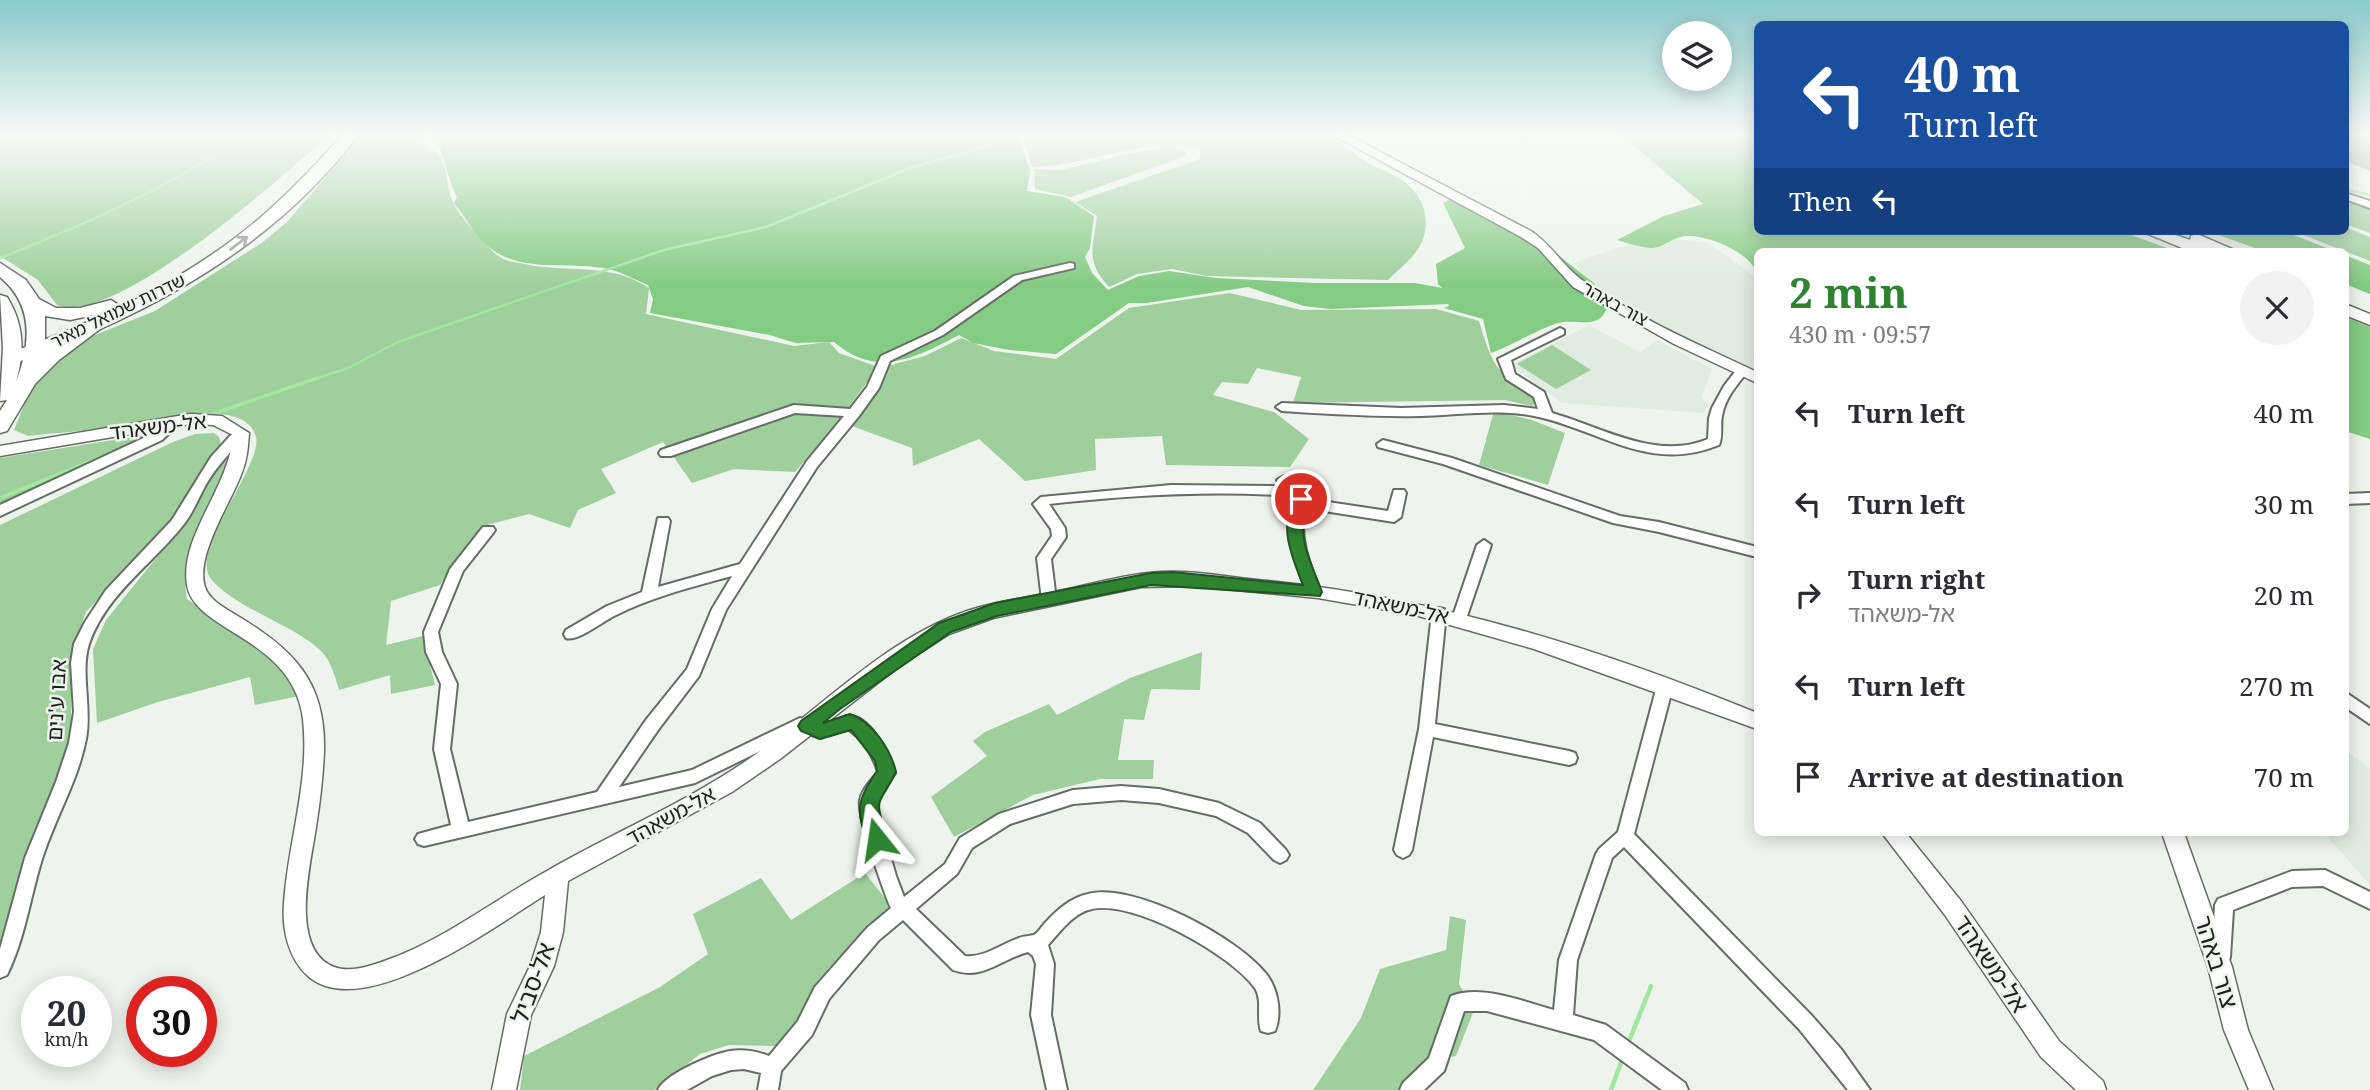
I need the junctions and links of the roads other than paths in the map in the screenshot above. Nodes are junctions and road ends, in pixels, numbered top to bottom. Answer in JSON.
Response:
{"nodes":[{"id":1,"x":284,"y":185,"type":"edge"},
{"id":2,"x":302,"y":185,"type":"edge"},
{"id":3,"x":1432,"y":185,"type":"edge"},
{"id":4,"x":2349,"y":197,"type":"edge"},
{"id":5,"x":2370,"y":205,"type":"edge"},
{"id":6,"x":2160,"y":235,"type":"edge"},
{"id":7,"x":2187,"y":235,"type":"edge"},
{"id":8,"x":2196,"y":248,"type":"edge"},
{"id":9,"x":2221,"y":248,"type":"edge"},
{"id":10,"x":1070,"y":266,"type":"dead end"},
{"id":11,"x":2,"y":269,"type":"edge"},
{"id":12,"x":2349,"y":301,"type":"edge"},
{"id":13,"x":32,"y":303,"type":"junction"},
{"id":14,"x":111,"y":306,"type":"junction"},
{"id":15,"x":4,"y":309,"type":"edge"},
{"id":16,"x":2370,"y":309,"type":"edge"},
{"id":17,"x":2349,"y":311,"type":"edge"},
{"id":18,"x":2370,"y":320,"type":"edge"},
{"id":19,"x":95,"y":326,"type":"junction"},
{"id":20,"x":1560,"y":332,"type":"dead end"},
{"id":21,"x":37,"y":344,"type":"junction"},
{"id":22,"x":5,"y":350,"type":"edge"},
{"id":23,"x":1742,"y":371,"type":"junction"},
{"id":24,"x":1754,"y":377,"type":"edge"},
{"id":25,"x":29,"y":381,"type":"junction"},
{"id":26,"x":0,"y":395,"type":"edge"},
{"id":27,"x":1282,"y":407,"type":"dead end"},
{"id":28,"x":855,"y":414,"type":"junction"},
{"id":29,"x":1546,"y":415,"type":"junction"},
{"id":30,"x":176,"y":421,"type":"junction"},
{"id":31,"x":0,"y":426,"type":"edge"},
{"id":32,"x":242,"y":433,"type":"junction"},
{"id":33,"x":79,"y":439,"type":"junction"},
{"id":34,"x":0,"y":442,"type":"edge"},
{"id":35,"x":1383,"y":444,"type":"dead end"},
{"id":36,"x":0,"y":452,"type":"edge"},
{"id":37,"x":666,"y":453,"type":"dead end"},
{"id":38,"x":1284,"y":480,"type":"dead end"},
{"id":39,"x":1399,"y":494,"type":"dead end"},
{"id":40,"x":1298,"y":498,"type":"junction"},
{"id":41,"x":2370,"y":498,"type":"edge"},
{"id":42,"x":2349,"y":499,"type":"edge"},
{"id":43,"x":0,"y":511,"type":"edge"},
{"id":44,"x":663,"y":521,"type":"dead end"},
{"id":45,"x":488,"y":530,"type":"dead end"},
{"id":46,"x":1484,"y":545,"type":"dead end"},
{"id":47,"x":1754,"y":551,"type":"edge"},
{"id":48,"x":745,"y":568,"type":"junction"},
{"id":49,"x":1314,"y":592,"type":"junction"},
{"id":50,"x":649,"y":594,"type":"junction"},
{"id":51,"x":1049,"y":600,"type":"junction"},
{"id":52,"x":1439,"y":613,"type":"junction"},
{"id":53,"x":1460,"y":619,"type":"junction"},
{"id":54,"x":571,"y":634,"type":"dead end"},
{"id":55,"x":1665,"y":686,"type":"junction"},
{"id":56,"x":2349,"y":701,"type":"edge"},
{"id":57,"x":2370,"y":718,"type":"edge"},
{"id":58,"x":1754,"y":720,"type":"edge"},
{"id":59,"x":807,"y":726,"type":"junction"},
{"id":60,"x":1427,"y":729,"type":"junction"},
{"id":61,"x":1569,"y":758,"type":"dead end"},
{"id":62,"x":604,"y":796,"type":"junction"},
{"id":63,"x":461,"y":830,"type":"junction"},
{"id":64,"x":1625,"y":836,"type":"junction"},
{"id":65,"x":1895,"y":836,"type":"edge"},
{"id":66,"x":2174,"y":836,"type":"edge"},
{"id":67,"x":424,"y":839,"type":"dead end"},
{"id":68,"x":1403,"y":850,"type":"dead end"},
{"id":69,"x":1280,"y":855,"type":"dead end"},
{"id":70,"x":558,"y":876,"type":"junction"},
{"id":71,"x":2370,"y":901,"type":"edge"},
{"id":72,"x":903,"y":909,"type":"junction"},
{"id":73,"x":1036,"y":945,"type":"junction"},
{"id":74,"x":2220,"y":967,"type":"junction"},
{"id":75,"x":0,"y":969,"type":"edge"},
{"id":76,"x":1563,"y":1021,"type":"junction"},
{"id":77,"x":1268,"y":1024,"type":"dead end"},
{"id":78,"x":772,"y":1067,"type":"junction"},
{"id":79,"x":504,"y":1090,"type":"edge"},
{"id":80,"x":668,"y":1090,"type":"edge"},
{"id":81,"x":768,"y":1090,"type":"edge"},
{"id":82,"x":1057,"y":1090,"type":"edge"},
{"id":83,"x":1410,"y":1090,"type":"edge"},
{"id":84,"x":1678,"y":1090,"type":"edge"},
{"id":85,"x":1860,"y":1090,"type":"edge"},
{"id":86,"x":2094,"y":1090,"type":"edge"},
{"id":87,"x":2261,"y":1090,"type":"edge"}],
"edges":[{"from":1,"to":14,"type":"main road","name":"שדרות שמואל מאיר"},
{"from":19,"to":2,"type":"main road","name":"שדרות שמואל מאיר","one_way":true},
{"from":3,"to":23,"type":"street","name":"צור באהר"},
{"from":4,"to":5,"type":"street"},
{"from":6,"to":8,"type":"main road"},
{"from":7,"to":9,"type":"main road"},
{"from":10,"to":28,"type":"street"},
{"from":11,"to":13,"type":"main road"},
{"from":12,"to":16,"type":"main road"},
{"from":13,"to":14,"type":"main road"},
{"from":13,"to":21,"type":"main road"},
{"from":14,"to":21,"type":"main road","name":"שדרות שמואל מאיר"},
{"from":15,"to":22,"type":"main road"},
{"from":17,"to":18,"type":"main road"},
{"from":19,"to":21,"type":"main road","name":"שדרות שמואל מאיר"},
{"from":19,"to":25,"type":"main road"},
{"from":20,"to":29,"type":"street"},
{"from":21,"to":22,"type":"main road","name":"שדרות שמואל מאיר"},
{"from":21,"to":25,"type":"main road"},
{"from":22,"to":26,"type":"main road"},
{"from":23,"to":24,"type":"street","name":"צור באהר"},
{"from":23,"to":29,"type":"street"},
{"from":25,"to":31,"type":"main road"},
{"from":27,"to":29,"type":"street"},
{"from":28,"to":37,"type":"street"},
{"from":28,"to":48,"type":"street"},
{"from":30,"to":32,"type":"street","name":"אל-משאהד"},
{"from":30,"to":33,"type":"street","name":"אל-משאהד"},
{"from":30,"to":43,"type":"street"},
{"from":32,"to":70,"type":"street","name":"אל-משאהד"},
{"from":32,"to":75,"type":"street","name":"אבו ע'נים"},
{"from":33,"to":34,"type":"street","name":"אל-משאהד"},
{"from":33,"to":36,"type":"street","name":"אל-משאהד"},
{"from":35,"to":47,"type":"street"},
{"from":38,"to":40,"type":"street"},
{"from":39,"to":40,"type":"street"},
{"from":40,"to":49,"type":"street"},
{"from":40,"to":51,"type":"street"},
{"from":41,"to":42,"type":"street"},
{"from":44,"to":50,"type":"street"},
{"from":45,"to":63,"type":"street"},
{"from":46,"to":53,"type":"street"},
{"from":48,"to":50,"type":"street"},
{"from":48,"to":62,"type":"street"},
{"from":49,"to":51,"type":"street","name":"אל-משאהד"},
{"from":49,"to":52,"type":"street","name":"אל-משאהד"},
{"from":50,"to":54,"type":"street"},
{"from":51,"to":59,"type":"street","name":"אל-משאהד"},
{"from":52,"to":53,"type":"street","name":"אל-משאהד"},
{"from":52,"to":60,"type":"street"},
{"from":53,"to":55,"type":"street","name":"אל-משאהד"},
{"from":55,"to":58,"type":"street","name":"אל-משאהד"},
{"from":55,"to":64,"type":"street"},
{"from":56,"to":57,"type":"street"},
{"from":59,"to":62,"type":"street"},
{"from":59,"to":70,"type":"street","name":"אל-משאהד"},
{"from":59,"to":72,"type":"street"},
{"from":60,"to":61,"type":"street"},
{"from":60,"to":68,"type":"street"},
{"from":62,"to":63,"type":"street"},
{"from":63,"to":67,"type":"street"},
{"from":64,"to":76,"type":"street"},
{"from":64,"to":85,"type":"street"},
{"from":65,"to":86,"type":"street","name":"אל-משאהד"},
{"from":66,"to":74,"type":"street","name":"צור באהר"},
{"from":69,"to":72,"type":"street"},
{"from":70,"to":79,"type":"street","name":"אל-סביל"},
{"from":71,"to":74,"type":"street"},
{"from":72,"to":73,"type":"street"},
{"from":72,"to":78,"type":"street"},
{"from":73,"to":77,"type":"street"},
{"from":73,"to":82,"type":"street"},
{"from":74,"to":87,"type":"street","name":"צור באהר"},
{"from":76,"to":83,"type":"street"},
{"from":76,"to":84,"type":"street"},
{"from":78,"to":80,"type":"street"},
{"from":78,"to":81,"type":"street"}]}
